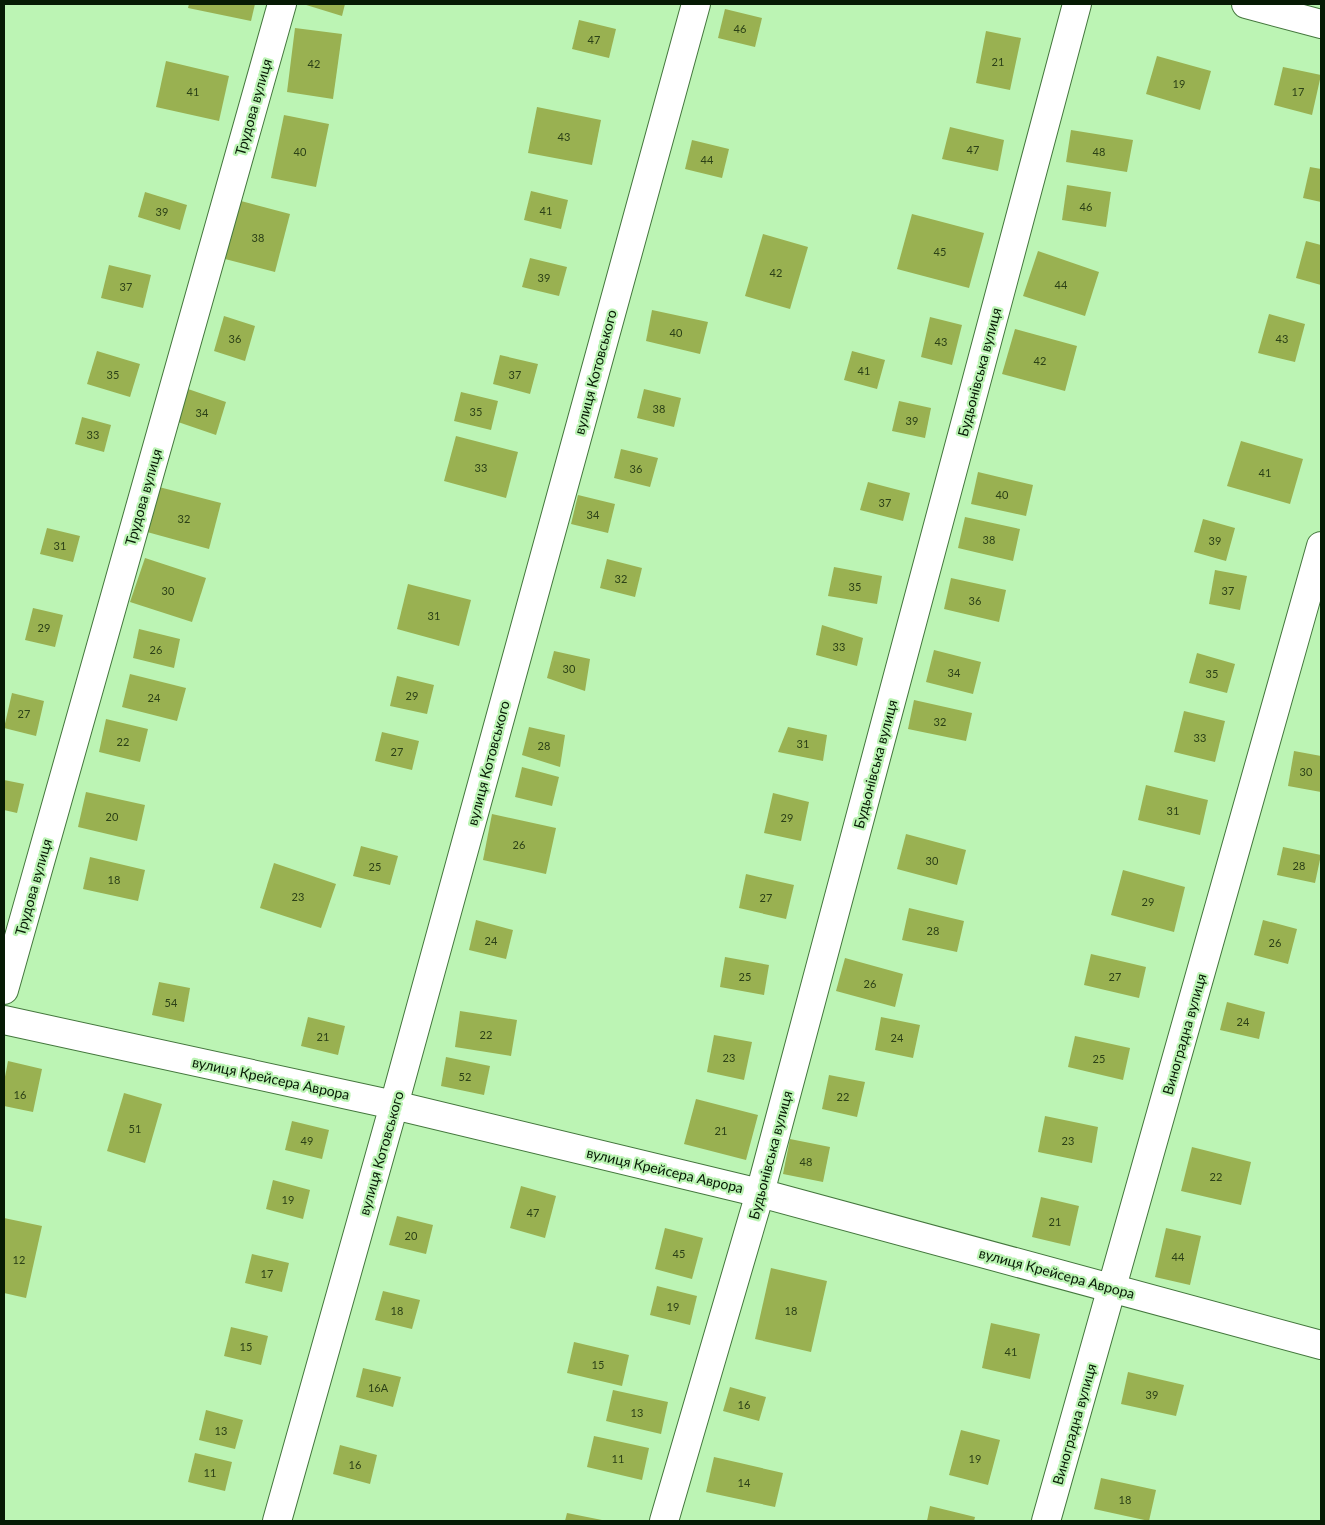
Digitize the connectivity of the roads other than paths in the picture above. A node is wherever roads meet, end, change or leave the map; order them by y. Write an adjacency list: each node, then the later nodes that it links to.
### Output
1 (282, 4): 7 (street, Трудова вулиця)
2 (696, 4): 9 (street, вулиця Котовського)
3 (1078, 4): 10 (street, Будьонівська вулиця)
4 (1246, 4): 5 (street)
5 (1321, 24)
6 (1321, 546): 11 (street, Виноградна вулиця)
7 (4, 990)
8 (4, 1020): 9 (street, вулиця Крейсера Аврора)
9 (394, 1105): 10 (street, вулиця Крейсера Аврора); 13 (street, вулиця Котовського)
10 (760, 1193): 11 (street, вулиця Крейсера Аврора); 14 (street, Будьонівська вулиця)
11 (1112, 1288): 12 (street, вулиця Крейсера Аврора); 15 (street, Виноградна вулиця)
12 (1321, 1345)
13 (277, 1521)
14 (664, 1521)
15 (1046, 1521)

